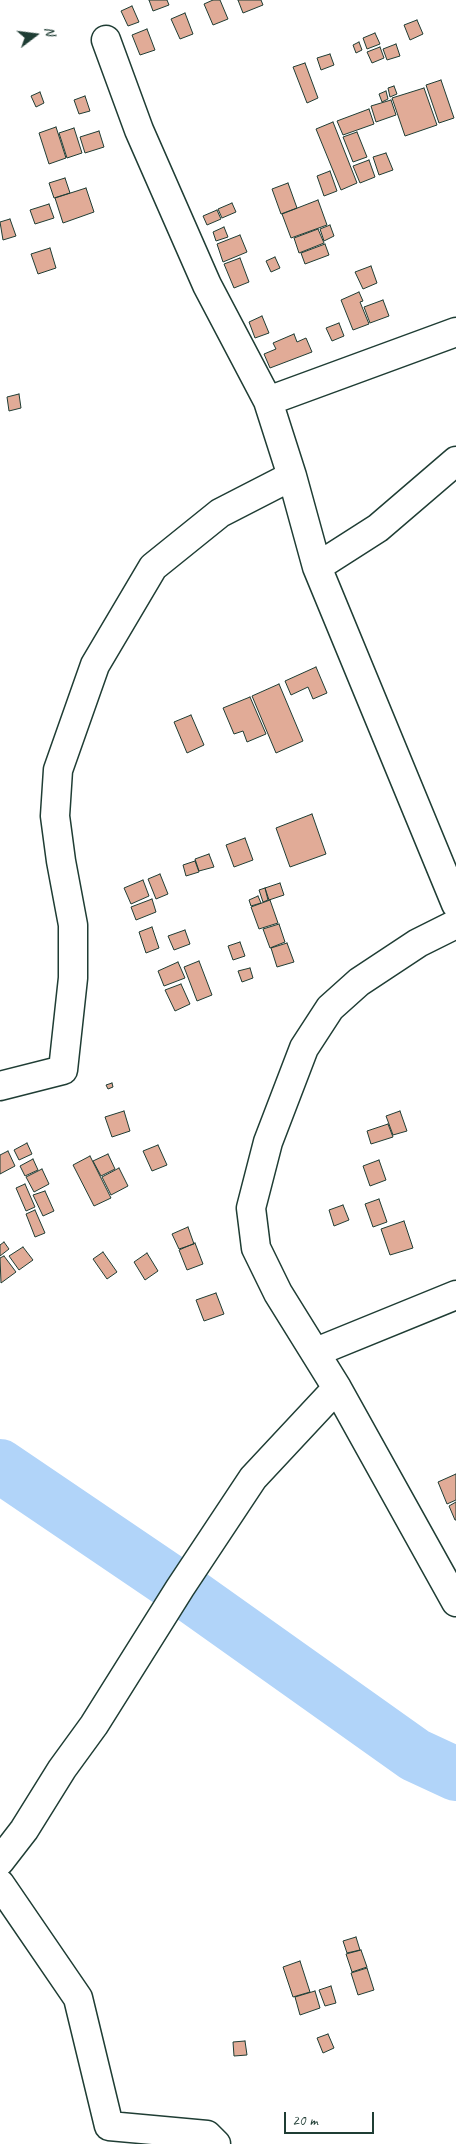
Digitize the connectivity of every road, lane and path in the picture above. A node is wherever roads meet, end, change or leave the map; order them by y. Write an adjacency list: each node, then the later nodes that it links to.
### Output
1 (106, 40): 3 (street)
2 (456, 332): 3 (street)
3 (268, 401): 5 (street)
4 (456, 461): 6 (street)
5 (292, 476): 6 (street); 9 (street)
6 (316, 567): 7 (street)
7 (456, 904)
8 (456, 924): 11 (street)
9 (0, 1086)
10 (456, 1295): 11 (street)
11 (316, 1352): 12 (street)
12 (337, 1388): 13 (street); 14 (street)
13 (456, 1602)
14 (0, 1861)
15 (0, 1884): 16 (street)
16 (108, 2135): 17 (street)
17 (216, 2144)

